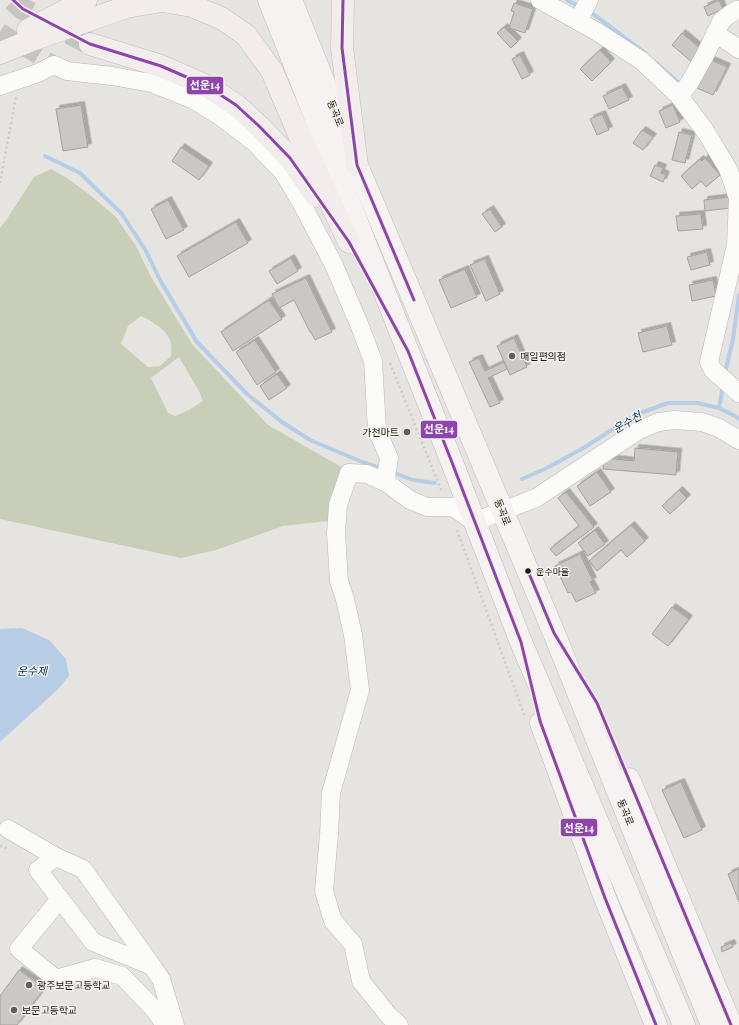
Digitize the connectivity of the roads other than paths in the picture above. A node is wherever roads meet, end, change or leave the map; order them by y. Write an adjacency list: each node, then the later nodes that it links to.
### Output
1 (86, 0): 9 (highway)
2 (269, 0): 18 (main road, 동곡로)
3 (290, 0): 15 (main road, 동곡로)
4 (343, 0): 15 (highway)
5 (540, 0): 7 (street)
6 (735, 7): 8 (street)
7 (584, 10): 14 (street)
8 (715, 33): 11 (street); 14 (street)
9 (0, 44)
10 (90, 44): 17 (highway)
11 (739, 49)
12 (0, 53): 17 (highway)
13 (0, 86): 21 (street)
14 (684, 91): 16 (street)
15 (357, 165): 22 (main road, 동곡로)
16 (739, 198): 19 (street)
17 (349, 242): 18 (main road)
18 (398, 356): 23 (main road, 동곡로)
19 (734, 388)
20 (739, 439): 22 (street)
21 (387, 480): 23 (street); 32 (street)
22 (502, 510): 23 (street); 24 (main road, 동곡로)
23 (474, 522): 25 (main road, 동곡로)
24 (554, 633): 35 (main road, 동곡로); 36 (main road)
25 (521, 642): 33 (main road); 34 (main road, 동곡로)
26 (8, 829): 27 (street)
27 (56, 857): 28 (street); 29 (street)
28 (60, 899): 29 (street); 30 (street)
29 (152, 966): 31 (street)
30 (165, 1025)
31 (175, 1025)
32 (399, 1025)
33 (656, 1025)
34 (684, 1025)
35 (712, 1025)
36 (731, 1025)

